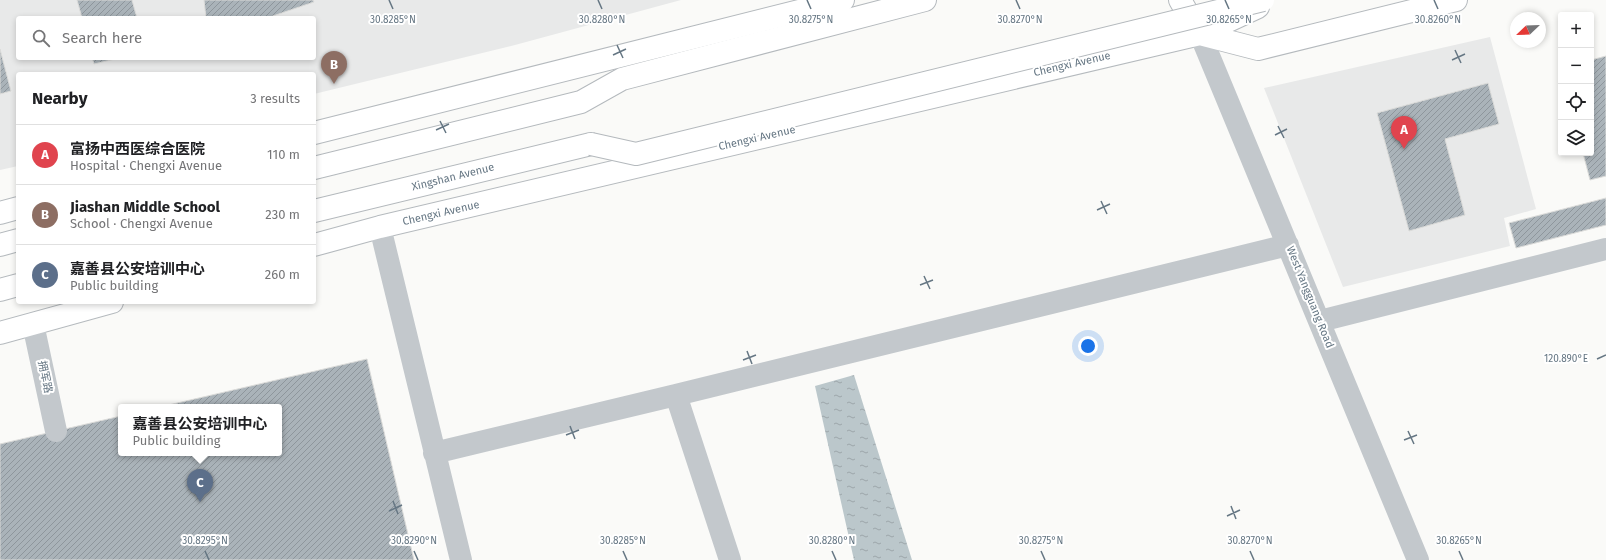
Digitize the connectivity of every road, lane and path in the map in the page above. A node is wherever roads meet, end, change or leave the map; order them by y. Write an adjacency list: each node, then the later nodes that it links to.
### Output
1 (843, 0): 9 (main road)
2 (925, 0): 10 (main road)
3 (1180, 0): 8 (main road, West Yangguang Road)
4 (1192, 0): 8 (main road, West Yangguang Road)
5 (1263, 0): 12 (main road, Xingshan Avenue, bridge)
6 (1272, 0): 8 (main road, Chengxi Avenue)
7 (1456, 0): 8 (main road, Chengxi Avenue)
8 (1200, 34): 14 (main road, Chengxi Avenue); 18 (street, West Yangguang Road)
9 (316, 133)
10 (316, 168)
11 (16, 209): 13 (main road)
12 (316, 211)
13 (0, 213)
14 (380, 227): 16 (main road, Chengxi Avenue); 28 (street)
15 (16, 241): 17 (main road)
16 (316, 244)
17 (0, 245)
18 (1288, 245): 23 (street, West Yangguang Road); 26 (street)
19 (1606, 249): 23 (street)
20 (16, 286): 21 (main road)
21 (0, 290)
22 (105, 304): 24 (main road)
23 (1320, 321): 31 (street, West Yangguang Road)
24 (34, 324): 25 (main road); 27 (street, 拥军路)
25 (0, 333)
26 (676, 395): 28 (street); 30 (street)
27 (56, 431)
28 (434, 453): 29 (street)
29 (461, 560)
30 (730, 560)
31 (1418, 560)

